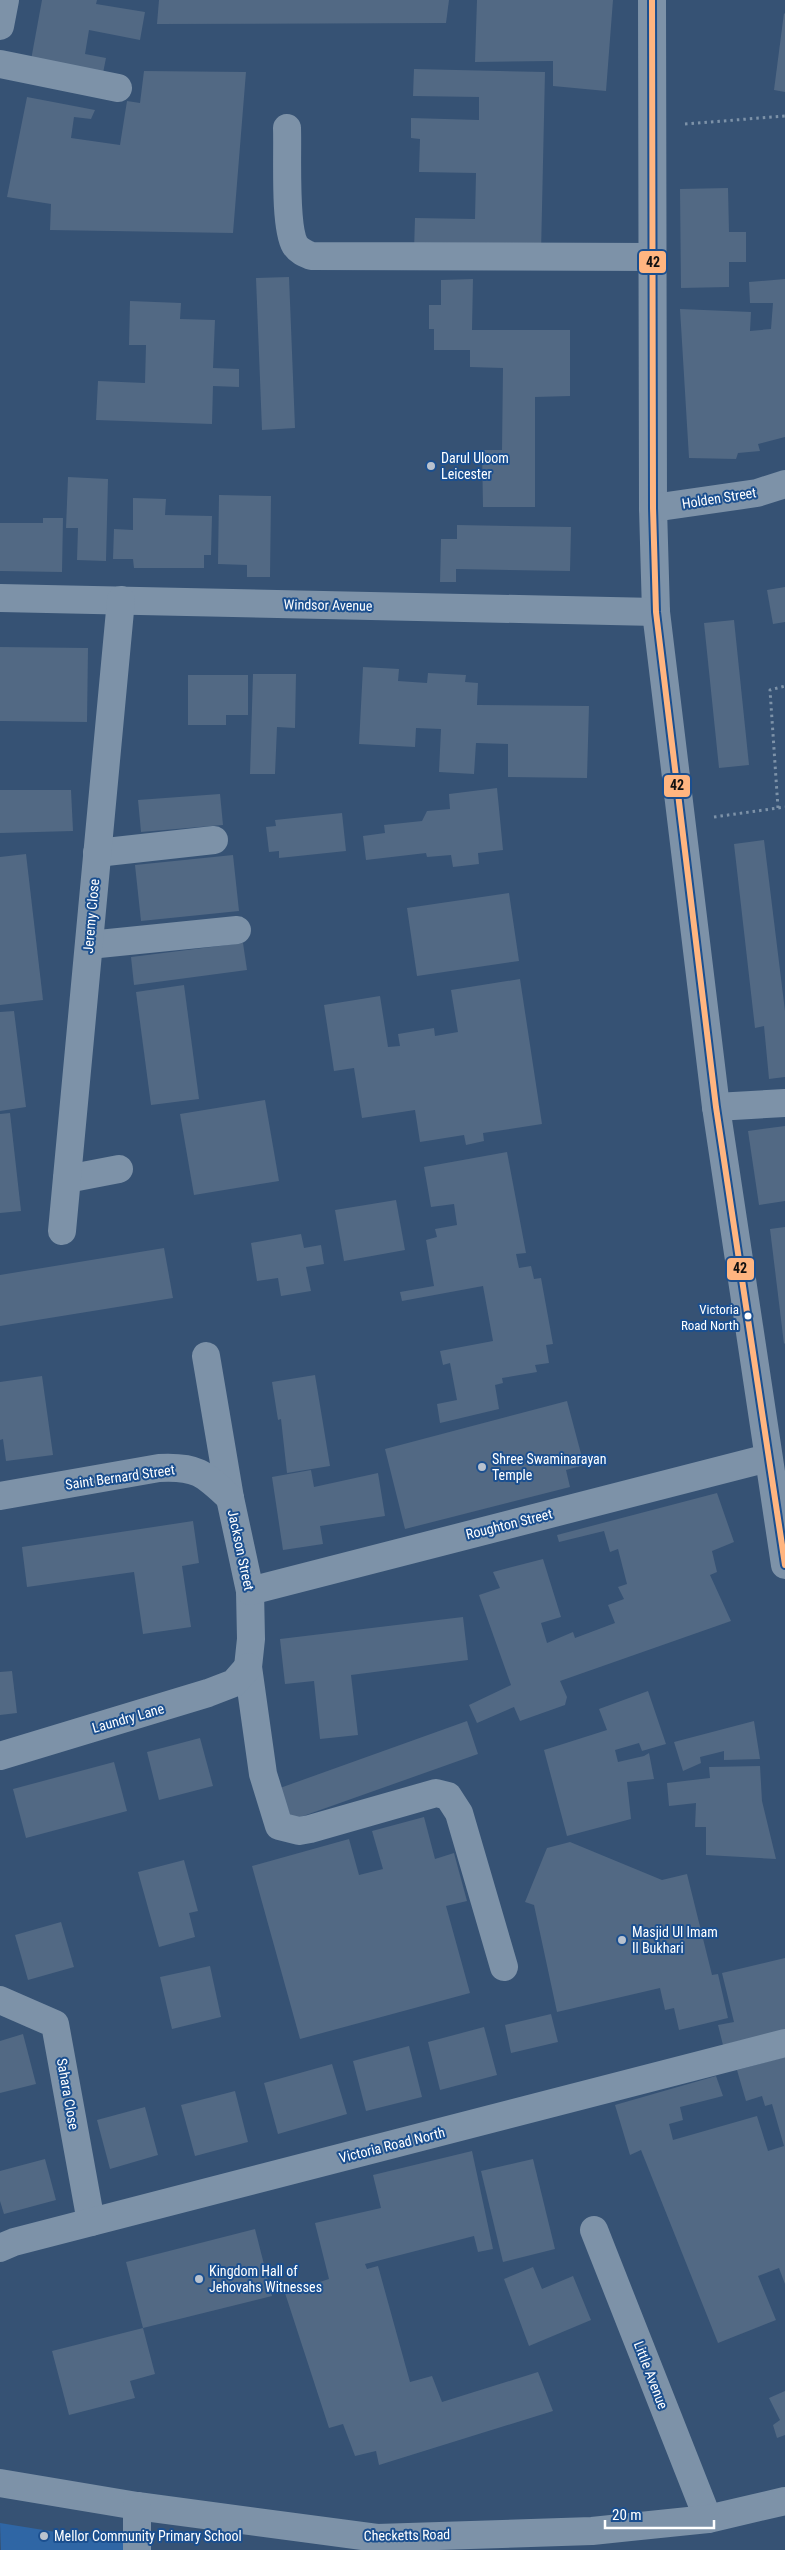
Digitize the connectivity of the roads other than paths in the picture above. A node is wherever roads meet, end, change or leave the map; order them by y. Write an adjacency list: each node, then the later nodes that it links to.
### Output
1 (5, 0): 3 (street)
2 (652, 0): 7 (street)
3 (0, 26)
4 (0, 64): 5 (street)
5 (118, 88)
6 (287, 128): 7 (street)
7 (653, 257): 9 (street)
8 (785, 484): 9 (street, Holden Street)
9 (653, 508): 12 (street)
10 (0, 598): 11 (street, Windsor Avenue)
11 (121, 600): 12 (street, Windsor Avenue); 14 (street, Jeremy Close)
12 (656, 612): 18 (street)
13 (214, 840): 14 (street)
14 (97, 852): 16 (street, Jeremy Close)
15 (237, 930): 16 (street)
16 (89, 945): 20 (street, Jeremy Close)
17 (785, 1103): 18 (street)
18 (716, 1107): 23 (street)
19 (119, 1170): 20 (street)
20 (67, 1179): 21 (street, Jeremy Close)
21 (62, 1231)
22 (206, 1356): 25 (street, Jackson Street)
23 (768, 1458): 26 (street); 27 (street, Roughton Street)
24 (0, 1496): 25 (street, Saint Bernard Street)
25 (230, 1498): 27 (street, Jackson Street)
26 (785, 1565)
27 (250, 1591): 28 (street, Jackson Street)
28 (248, 1667): 29 (street, Laundry Lane); 30 (street, Jackson Street)
29 (0, 1756)
30 (504, 1967)
31 (0, 2000): 33 (street, Sahara Close)
32 (785, 2043): 33 (street, Victoria Road North)
33 (91, 2222): 35 (street, Victoria Road North)
34 (594, 2230): 39 (street, Little Avenue)
35 (0, 2248)
36 (0, 2484): 38 (street, Checketts Road)
37 (785, 2501): 39 (street, Checketts Road)
38 (137, 2506): 40 (street, Checketts Road); 41 (street)
39 (708, 2519): 40 (street, Checketts Road)
40 (377, 2544)
41 (137, 2550)

